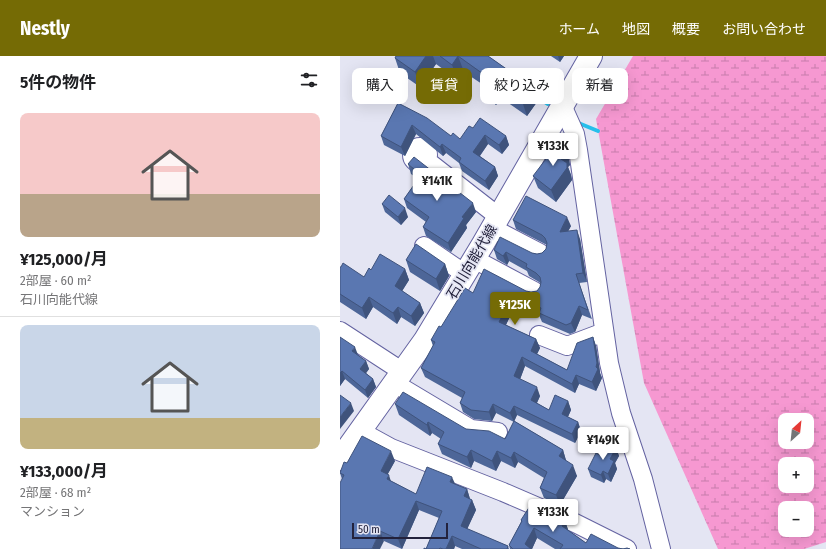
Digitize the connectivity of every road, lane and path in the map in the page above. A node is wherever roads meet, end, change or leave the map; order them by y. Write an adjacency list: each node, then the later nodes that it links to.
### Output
1 (591, 56): 2 (main road, 石川向能代線)
2 (562, 105): 4 (main road, 石川向能代線); 10 (street)
3 (426, 160): 4 (street)
4 (496, 222): 6 (street); 7 (main road, 石川向能代線)
5 (424, 246): 7 (street)
6 (540, 253)
7 (470, 267): 8 (street); 12 (main road, 石川向能代線)
8 (534, 290)
9 (340, 331): 12 (street)
10 (604, 332): 11 (street); 17 (street)
11 (539, 335)
12 (399, 378): 13 (main road, 石川向能代線); 14 (street)
13 (360, 431): 15 (main road, 石川向能代線); 16 (street)
14 (498, 432)
15 (340, 459)
16 (626, 549)
17 (661, 549)

